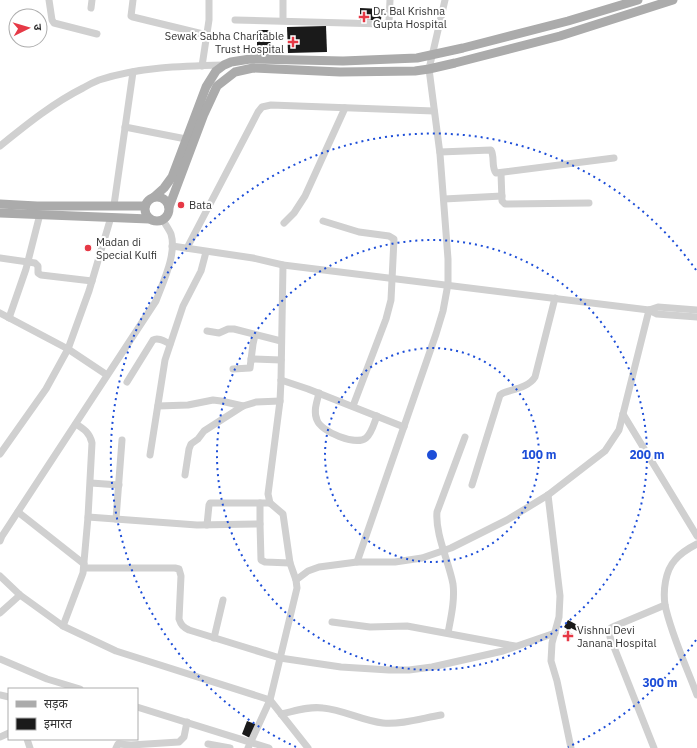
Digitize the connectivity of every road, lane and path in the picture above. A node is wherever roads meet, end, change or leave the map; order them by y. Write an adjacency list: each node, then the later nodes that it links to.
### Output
1 (49, 0): 16 (street)
2 (92, 0): 11 (street)
3 (133, 0): 17 (street)
4 (209, 0): 17 (street)
5 (283, 0): 15 (street)
6 (390, 0): 15 (street)
7 (445, 0): 18 (street)
8 (638, 0): 10 (main road); 12 (street)
9 (673, 0): 12 (main road)
10 (626, 2): 13 (street); 18 (main road)
11 (91, 8)
12 (640, 10): 13 (main road)
13 (629, 14): 21 (main road)
14 (235, 20): 15 (street)
15 (283, 20)
16 (97, 34)
17 (207, 35): 19 (street)
18 (432, 54): 20 (main road); 21 (street)
19 (202, 66): 20 (street); 22 (street)
20 (224, 66): 26 (main road)
21 (429, 69): 24 (street); 38 (main road)
22 (133, 72): 25 (street); 27 (street)
23 (345, 108): 24 (street); 45 (street); 47 (street)
24 (434, 111): 28 (street)
25 (125, 128): 26 (street); 36 (street)
26 (186, 139): 32 (main road)
27 (0, 146)
28 (440, 152): 30 (street); 33 (street)
29 (614, 158): 30 (street)
30 (501, 173): 31 (street)
31 (502, 196): 33 (street); 34 (street)
32 (154, 197): 37 (main road); 38 (main road)
33 (444, 200): 54 (street)
34 (589, 203)
35 (0, 204): 36 (main road)
36 (114, 205): 37 (main road)
37 (145, 206): 42 (main road)
38 (169, 208): 43 (main road)
39 (0, 213): 40 (main road)
40 (40, 214): 41 (main road); 50 (street)
41 (112, 217): 42 (main road); 53 (street)
42 (149, 219): 43 (main road)
43 (162, 220): 46 (street)
44 (323, 220): 52 (street)
45 (284, 223)
46 (172, 246): 47 (street); 69 (street)
47 (187, 248): 48 (street)
48 (206, 252): 51 (street); 64 (street)
49 (0, 258): 50 (street)
50 (28, 261): 53 (street); 60 (street)
51 (283, 265): 52 (street); 63 (street)
52 (393, 279): 54 (street); 76 (street)
53 (92, 281): 65 (street)
54 (448, 284): 55 (street); 80 (street)
55 (555, 298): 56 (street); 89 (street)
56 (649, 310): 57 (street); 59 (street); 77 (street)
57 (697, 310)
58 (0, 313): 60 (street)
59 (697, 317)
60 (9, 318): 65 (street)
61 (207, 331): 62 (street)
62 (255, 335): 63 (street); 66 (street)
63 (281, 341): 67 (street)
64 (170, 344): 71 (street); 74 (street)
65 (68, 349): 69 (street); 83 (street)
66 (251, 359): 67 (street); 68 (street)
67 (281, 360): 70 (street)
68 (233, 369)
69 (107, 375): 79 (street)
70 (282, 380): 72 (street); 73 (street)
71 (128, 382)
72 (319, 393): 76 (street); 78 (street)
73 (280, 401): 75 (street); 92 (street)
74 (158, 406): 75 (street); 85 (street)
75 (243, 406): 86 (street)
76 (353, 406): 78 (street)
77 (623, 414): 90 (street); 98 (street)
78 (377, 416): 80 (street)
79 (76, 424): 87 (street); 93 (street)
80 (404, 427): 102 (street)
81 (465, 437): 101 (street)
82 (122, 440): 88 (street)
83 (2, 444): 84 (street)
84 (0, 454)
85 (150, 455)
86 (185, 475)
87 (90, 483): 88 (street); 94 (street)
88 (119, 485): 95 (street)
89 (472, 485)
90 (548, 495): 101 (street); 114 (street)
91 (260, 503): 92 (street); 96 (street); 97 (street)
92 (270, 503): 103 (street)
93 (18, 512): 99 (street); 104 (street)
94 (88, 517): 95 (street); 104 (street)
95 (116, 519): 97 (street)
96 (260, 524): 97 (street); 103 (street)
97 (207, 525)
98 (697, 536)
99 (0, 541)
100 (697, 544): 109 (street)
101 (443, 551): 102 (street); 113 (street)
102 (357, 562): 106 (street)
103 (290, 563): 106 (street)
104 (84, 566): 112 (street); 115 (street)
105 (0, 576): 107 (street)
106 (296, 580): 117 (street)
107 (20, 595): 110 (street); 112 (street)
108 (223, 600): 115 (street)
109 (665, 605): 120 (street); 134 (street)
110 (0, 613)
111 (332, 622): 113 (street)
112 (63, 626): 121 (street)
113 (448, 633): 116 (street)
114 (555, 633): 116 (street); 133 (street)
115 (214, 638): 117 (street)
116 (517, 647): 117 (street)
117 (280, 658): 121 (street)
118 (0, 659): 119 (street)
119 (77, 688)
120 (697, 695)
121 (270, 700): 123 (street); 128 (street)
122 (138, 707): 125 (street)
123 (281, 714): 124 (street); 132 (street)
124 (441, 715)
125 (187, 722): 126 (street); 128 (street)
126 (117, 744)
127 (208, 744): 130 (street)
128 (250, 745): 129 (street)
129 (259, 746): 131 (street)
130 (230, 748)
131 (269, 748)
132 (308, 748)
133 (571, 748)
134 (654, 748)

